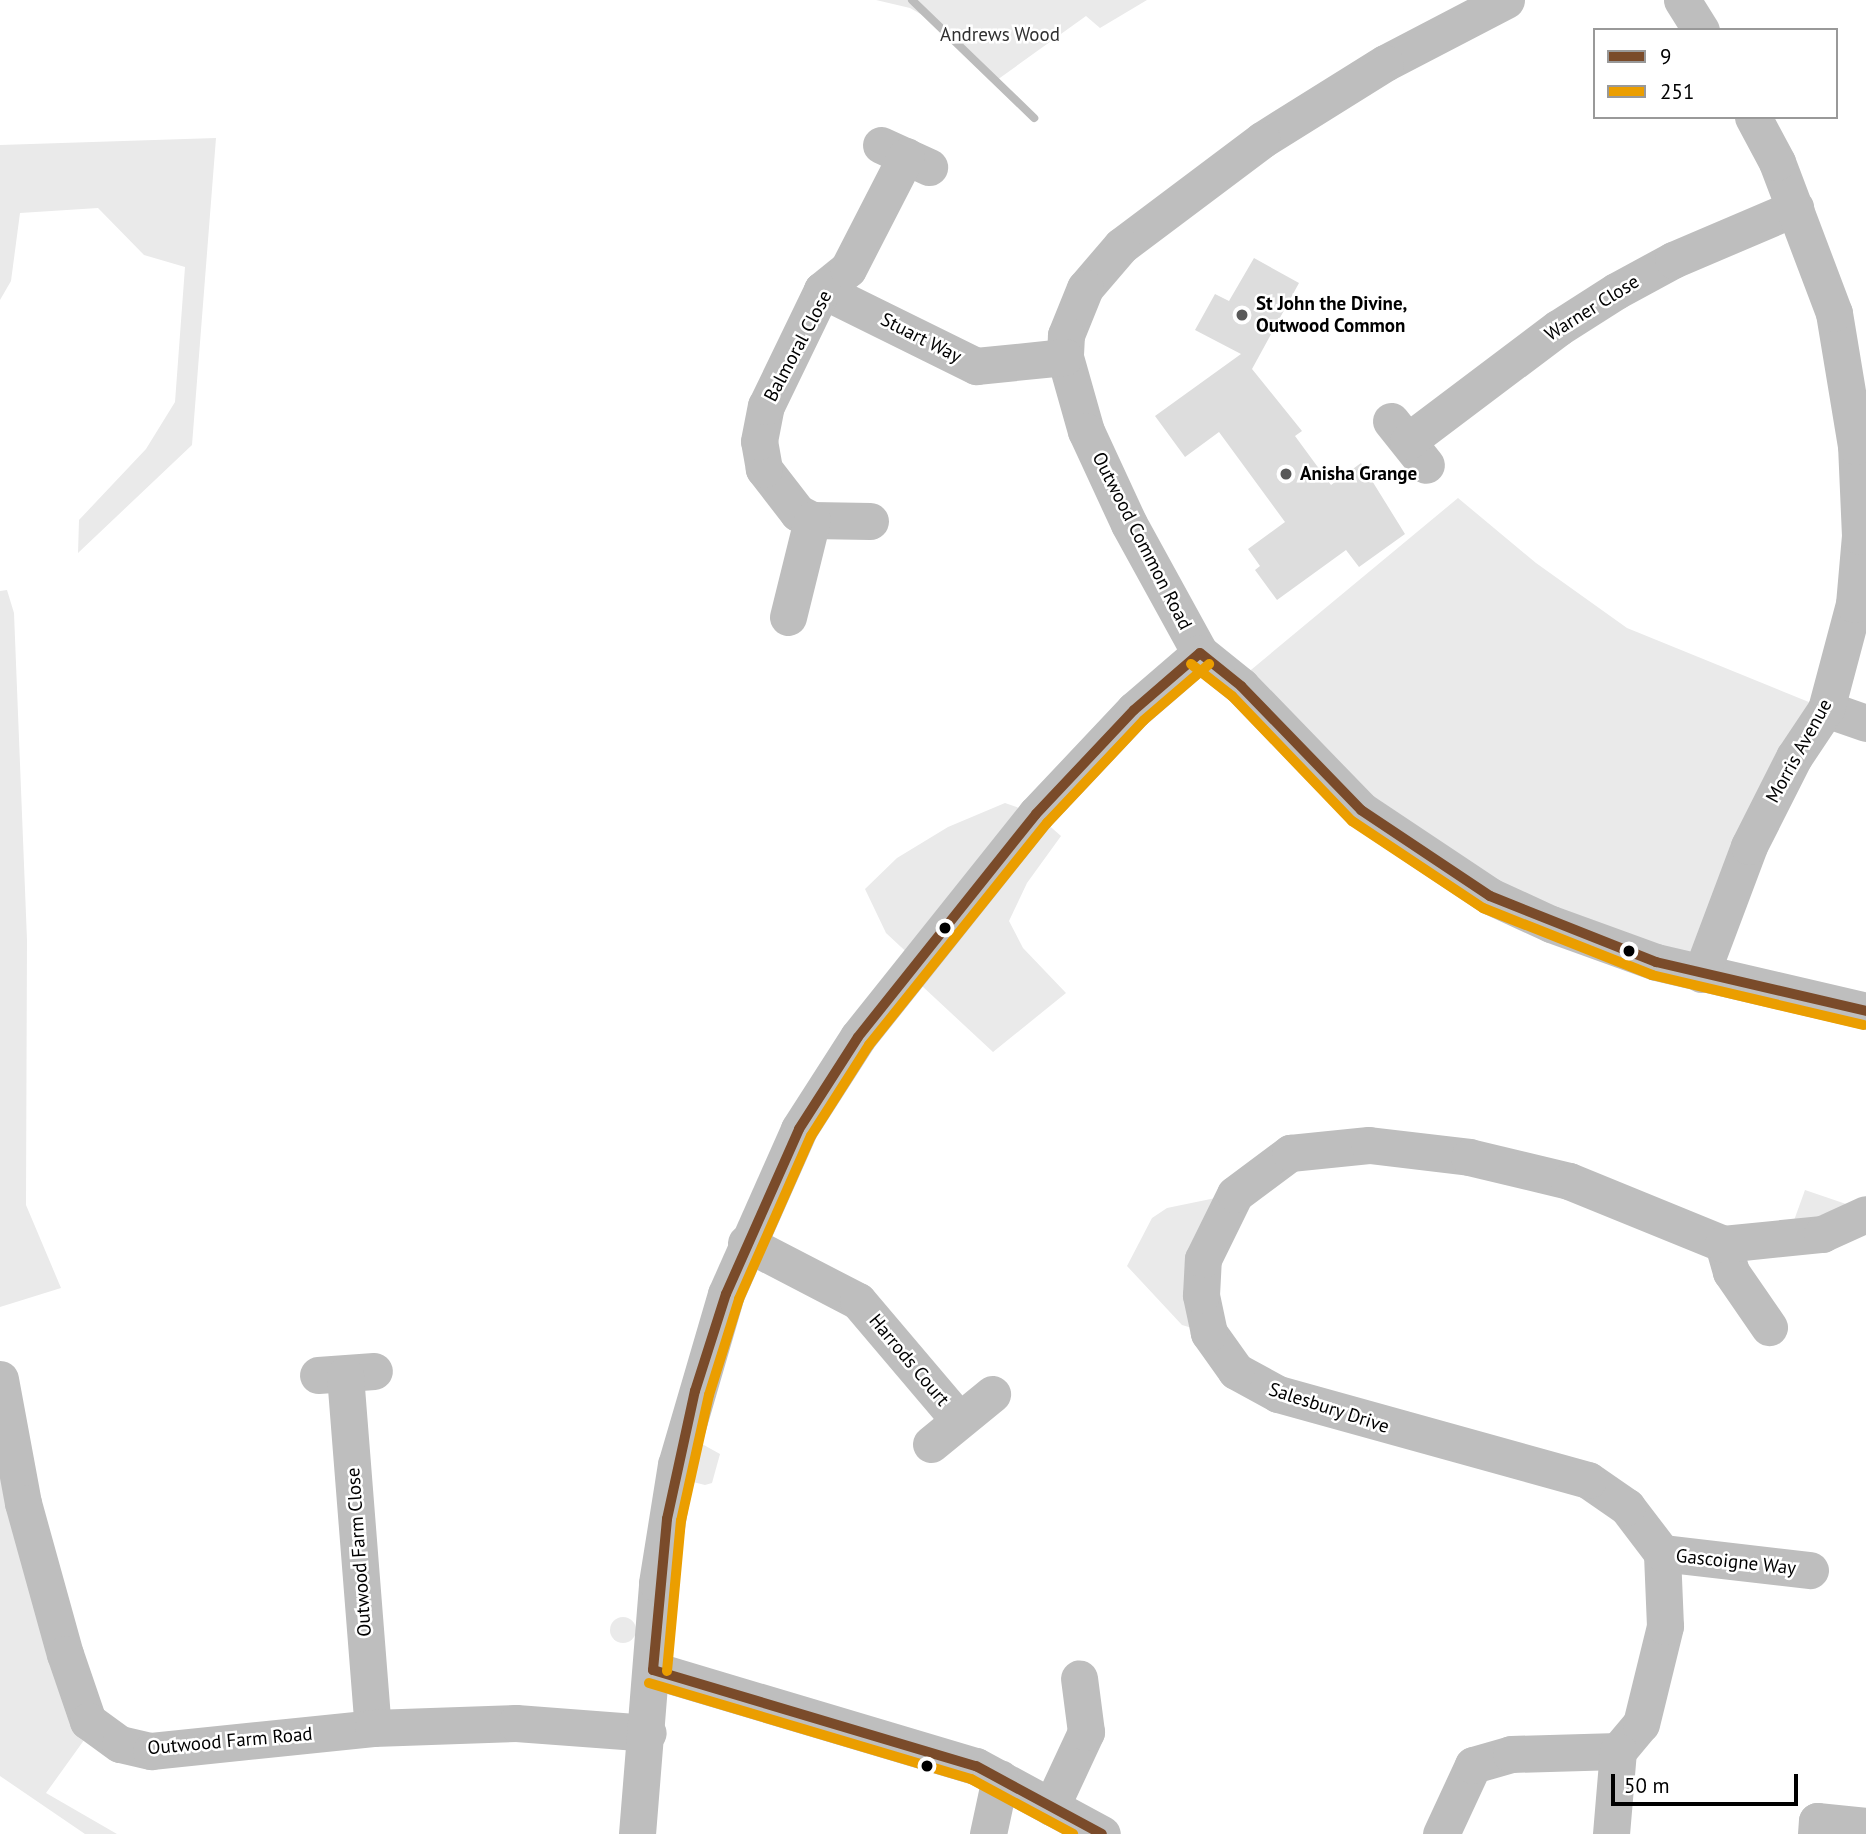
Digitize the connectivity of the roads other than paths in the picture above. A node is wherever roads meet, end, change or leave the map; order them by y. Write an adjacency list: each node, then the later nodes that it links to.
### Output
1 (1506, 0): 8 (street, Outwood Common Road)
2 (1682, 0): 3 (street)
3 (1700, 28)
4 (1754, 119): 6 (street, Morris Avenue)
5 (905, 156): 7 (street, Balmoral Close)
6 (1795, 208): 9 (street, Warner Close); 14 (street, Morris Avenue)
7 (822, 290): 8 (street, Stuart Way); 10 (street, Balmoral Close)
8 (1065, 357): 13 (street, Outwood Common Road)
9 (1408, 442)
10 (813, 520): 11 (street); 12 (street)
11 (870, 521)
12 (788, 617)
13 (1200, 653): 16 (street); 19 (street, Outwood Common Road)
14 (1826, 709): 15 (street); 16 (street, Morris Avenue)
15 (1866, 723)
16 (1702, 974): 17 (street)
17 (1866, 1011)
18 (1866, 1214): 20 (street, Salesbury Drive)
19 (746, 1243): 25 (street, Harrods Court); 29 (street, Outwood Common Road)
20 (1723, 1244): 21 (street); 27 (street, Salesbury Drive)
21 (1769, 1327)
22 (346, 1374): 31 (street, Outwood Farm Close)
23 (0, 1379): 31 (street, Outwood Farm Road)
24 (992, 1394): 25 (street, Harrods Court)
25 (959, 1420): 26 (street, Harrods Court)
26 (931, 1444)
27 (1662, 1553): 28 (street, Gascoigne Way); 33 (street)
28 (1810, 1570)
29 (654, 1657): 32 (street, Outwood Common Road); 34 (street)
30 (1079, 1678): 35 (street)
31 (373, 1728): 32 (street, Outwood Farm Road)
32 (648, 1733): 37 (street, Outwood Common Road)
33 (1619, 1751): 40 (street); 41 (street)
34 (1000, 1778): 35 (street); 38 (street)
35 (1051, 1807): 39 (street)
36 (1866, 1826): 42 (street)
37 (638, 1834)
38 (988, 1834)
39 (1102, 1834)
40 (1441, 1834)
41 (1611, 1834)
42 (1816, 1834)

